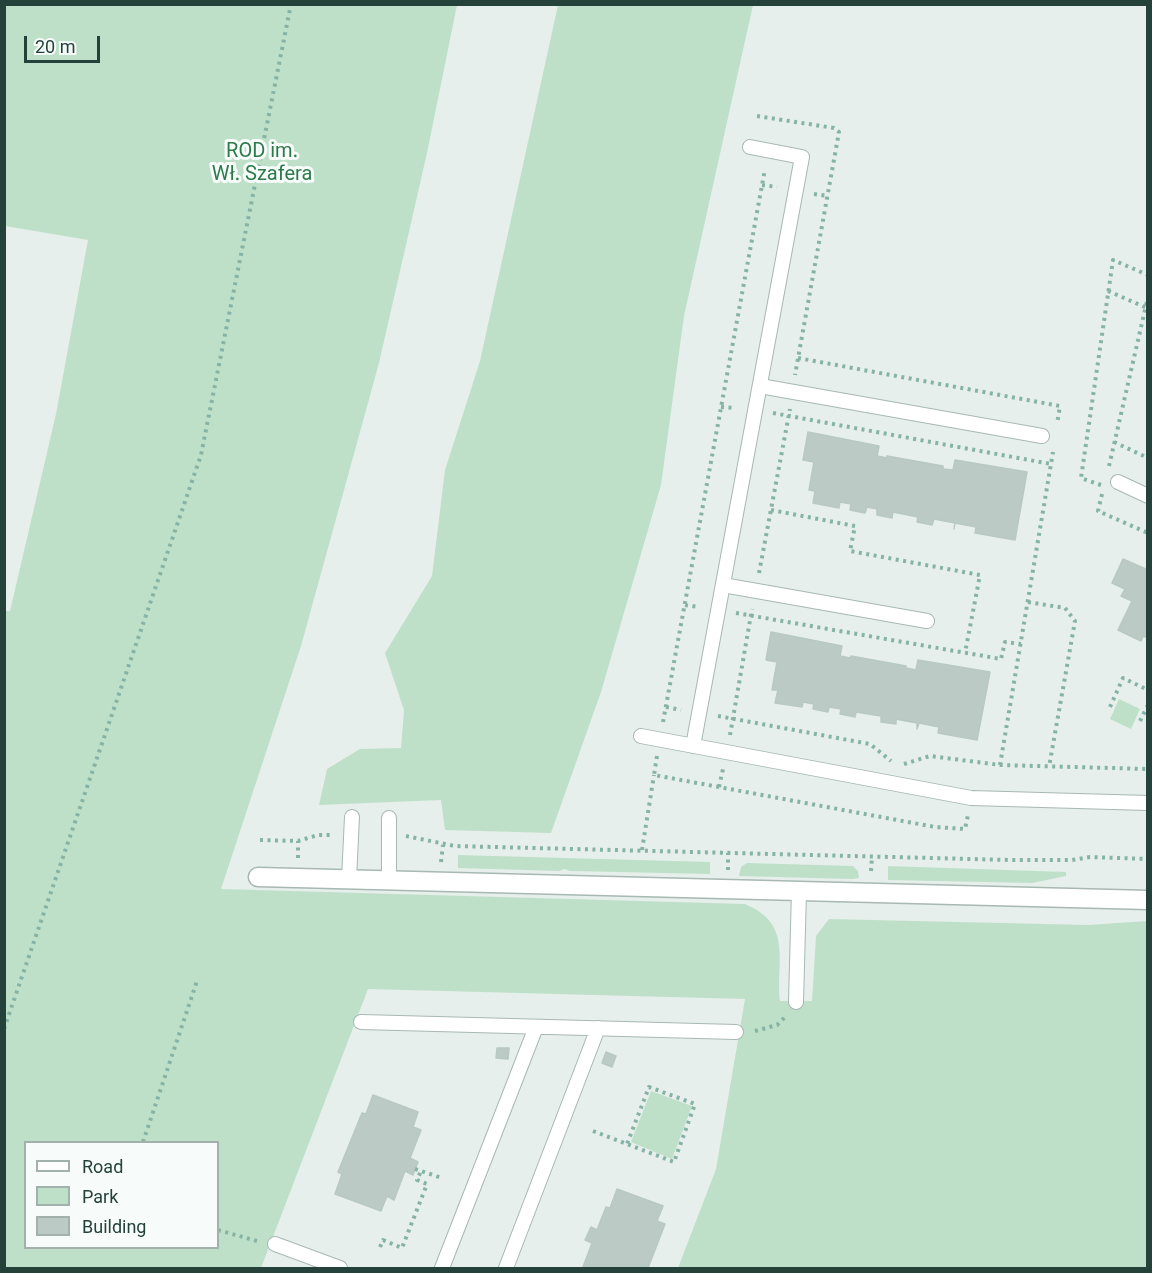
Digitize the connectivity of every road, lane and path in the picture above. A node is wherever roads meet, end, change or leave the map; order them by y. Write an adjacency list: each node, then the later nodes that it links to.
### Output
1 (291, 4): 65 (path)
2 (750, 147): 8 (lane)
3 (1148, 275): 4 (path)
4 (1108, 291): 6 (path); 17 (path)
5 (1148, 297): 6 (path)
6 (1146, 308): 13 (path)
7 (798, 358): 11 (path)
8 (759, 386): 10 (lane); 12 (lane)
9 (722, 407): 10 (path)
10 (755, 411): 16 (path); 21 (lane)
11 (1057, 428)
12 (1042, 436)
13 (1114, 442): 15 (path); 17 (path)
14 (1054, 447): 16 (path)
15 (1148, 458)
16 (1051, 464): 22 (path)
17 (1111, 484): 18 (lane); 20 (path)
18 (1148, 496)
19 (771, 510): 27 (path)
20 (1148, 533)
21 (723, 585): 24 (lane); 25 (lane)
22 (1028, 602): 26 (path); 36 (path)
23 (685, 605): 24 (path)
24 (718, 610): 27 (path); 34 (lane)
25 (927, 621)
26 (1021, 644): 27 (path); 35 (path)
27 (965, 653)
28 (1148, 690): 30 (path)
29 (1148, 705): 32 (path)
30 (1110, 707)
31 (733, 719): 35 (path)
32 (1140, 721)
33 (641, 736): 34 (lane)
34 (693, 746): 39 (lane)
35 (1000, 765): 36 (path)
36 (1049, 767): 37 (path)
37 (1148, 769)
38 (654, 775): 47 (path)
39 (1148, 803)
40 (352, 817): 55 (lane)
41 (389, 818): 57 (lane)
42 (335, 835): 45 (path)
43 (405, 836): 46 (path)
44 (260, 840): 45 (path)
45 (298, 841): 51 (path)
46 (443, 845): 47 (path); 52 (path)
47 (642, 850): 48 (path)
48 (728, 853): 49 (path); 53 (path)
49 (872, 857): 50 (path); 56 (path)
50 (1148, 859)
51 (298, 865)
52 (440, 867)
53 (728, 876)
54 (258, 877): 55 (street)
55 (349, 879): 57 (street)
56 (871, 879)
57 (389, 880): 58 (street)
58 (799, 891): 59 (street); 61 (lane)
59 (1148, 900)
60 (197, 981): 68 (path)
61 (796, 1002): 66 (path)
62 (361, 1022): 63 (lane)
63 (536, 1027): 64 (lane); 77 (lane)
64 (598, 1028): 66 (lane); 78 (lane)
65 (4, 1029)
66 (736, 1032)
67 (593, 1131): 69 (path)
68 (144, 1141)
69 (627, 1144): 69 (path)
70 (415, 1168): 71 (path)
71 (421, 1171): 72 (path); 75 (path)
72 (442, 1178)
73 (219, 1230): 74 (path)
74 (275, 1244): 76 (lane)
75 (380, 1247)
76 (340, 1269)
77 (442, 1269)
78 (506, 1269)

